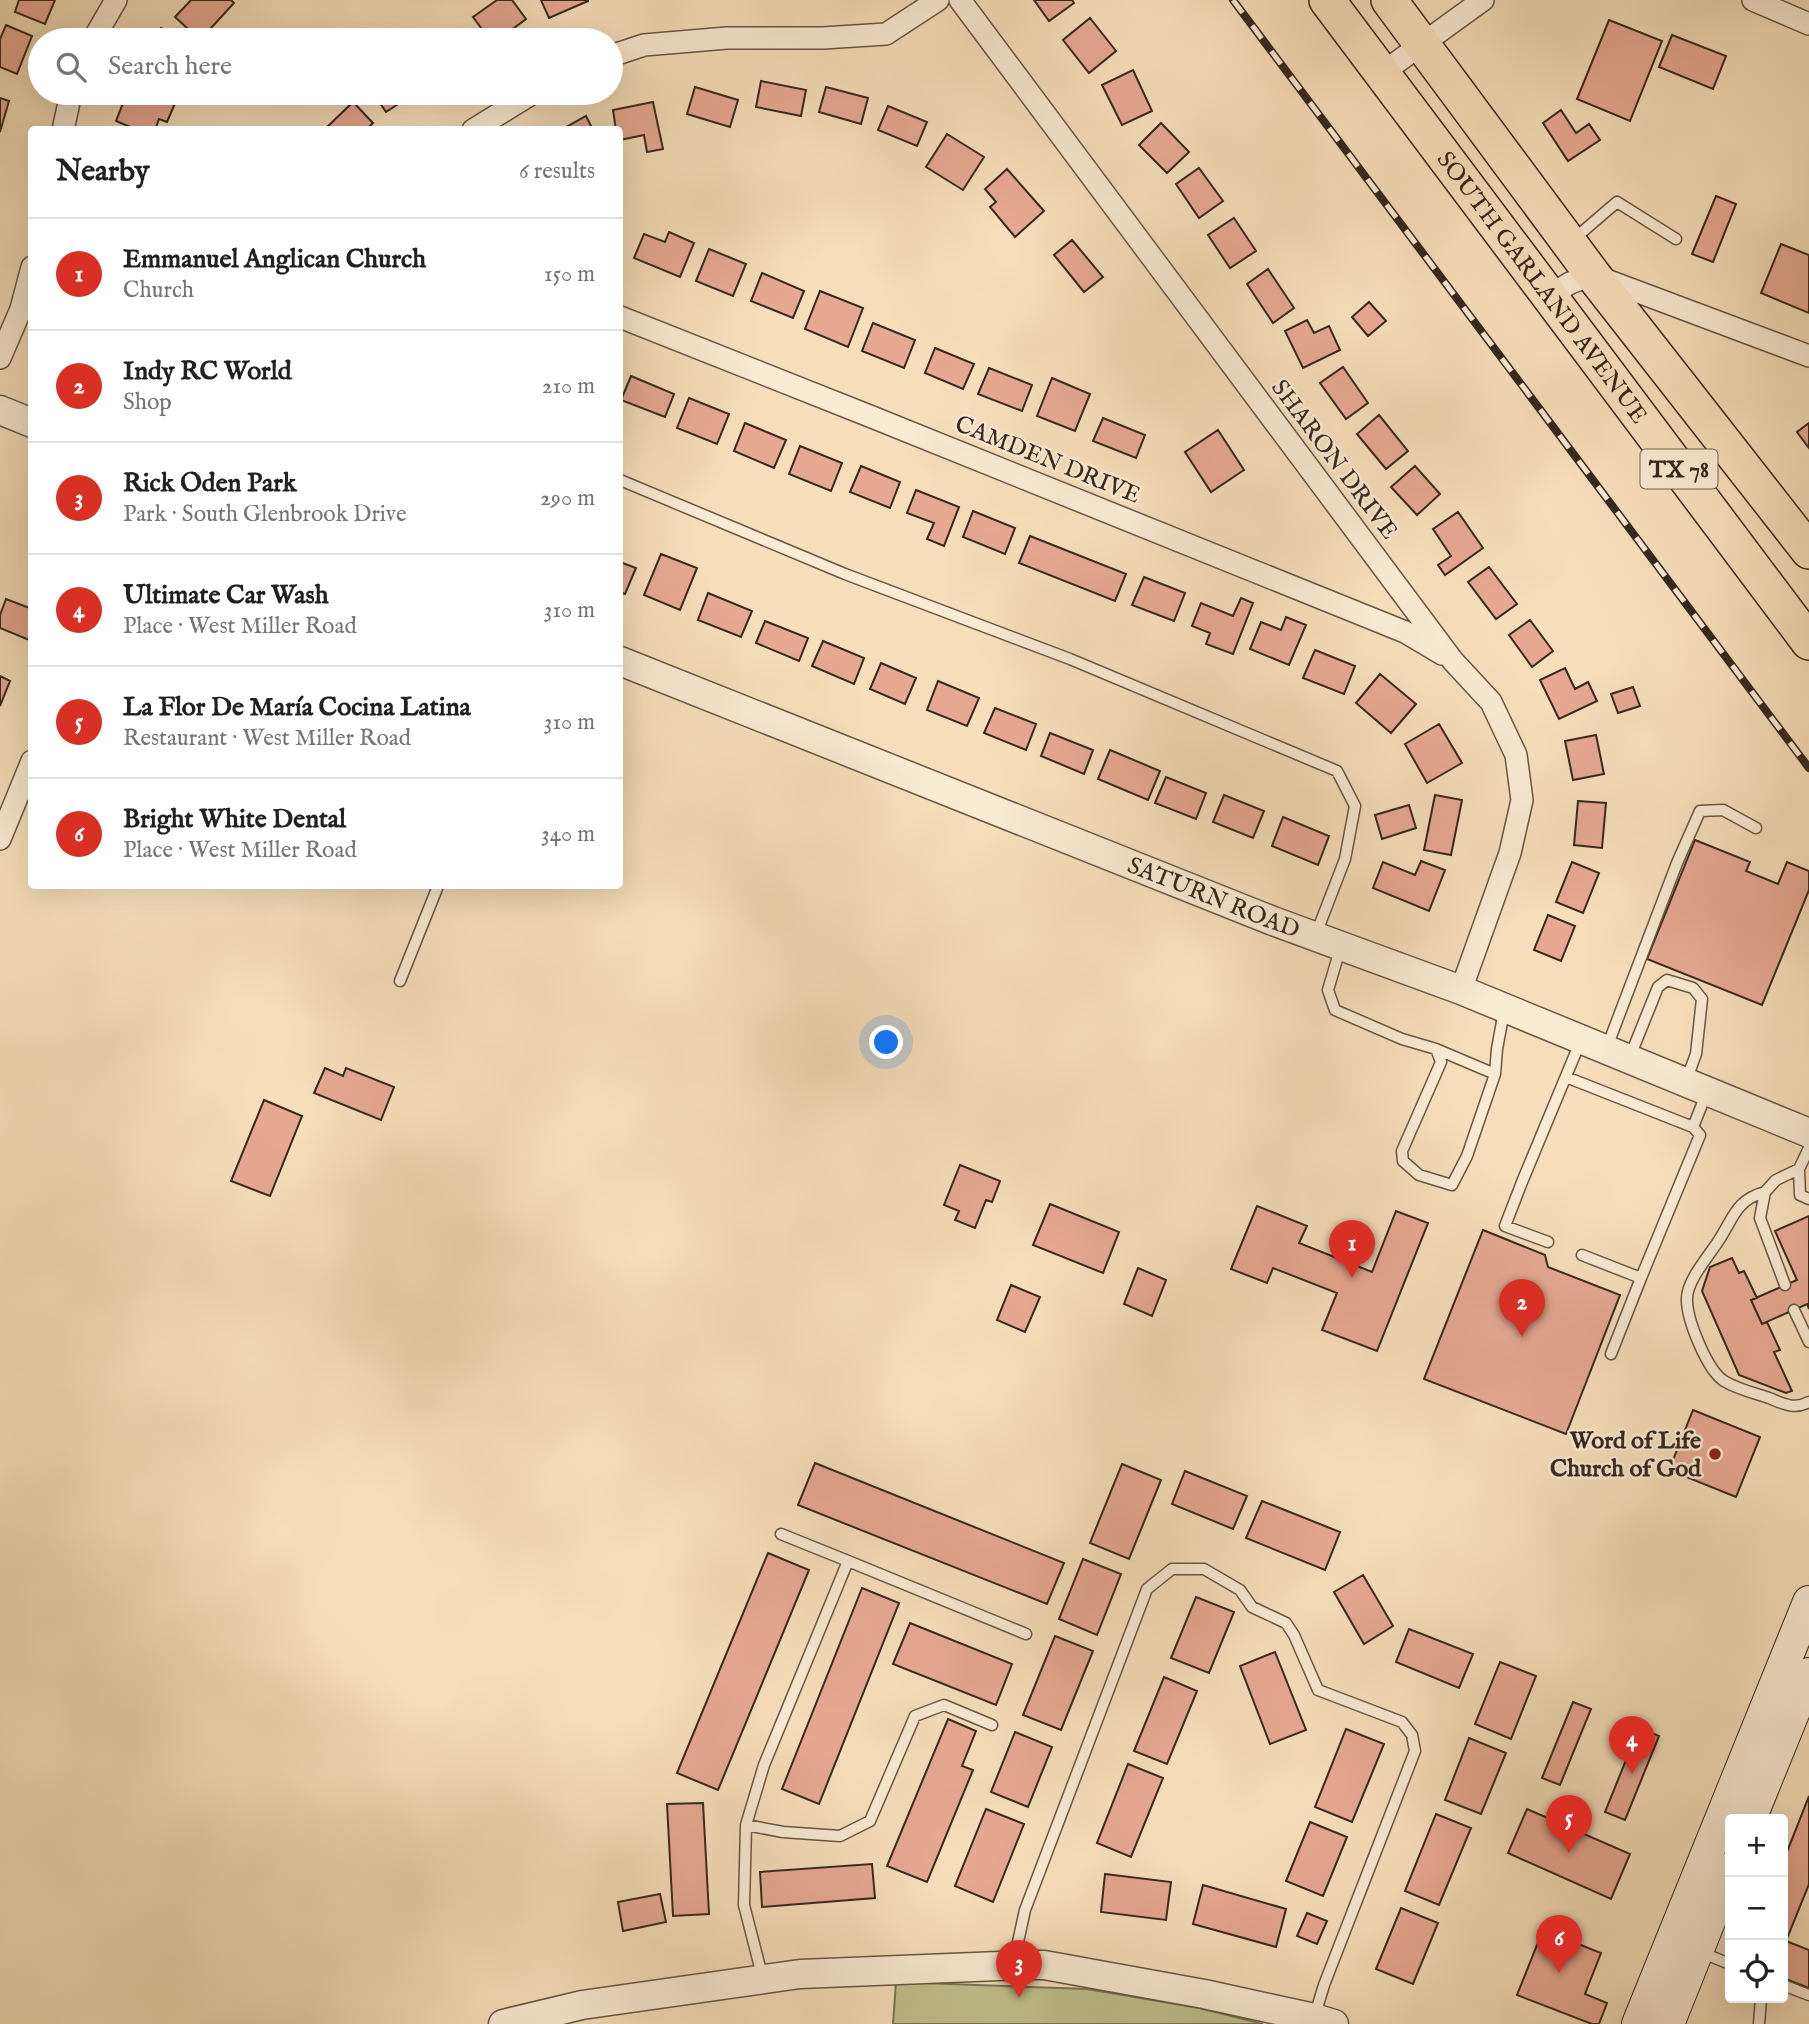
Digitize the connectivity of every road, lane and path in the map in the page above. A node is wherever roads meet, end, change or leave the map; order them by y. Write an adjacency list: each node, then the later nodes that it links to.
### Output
1 (116, 0): 9 (street)
2 (938, 0): 11 (street)
3 (960, 0): 30 (street, SHARON DRIVE)
4 (1327, 0): 12 (main road, SOUTH GARLAND AVENUE / TX 78)
5 (1389, 0): 10 (main road, SOUTH GARLAND AVENUE / TX 78)
6 (1483, 0): 10 (street)
7 (1753, 0): 8 (street)
8 (1809, 24)
9 (100, 28)
10 (1423, 44): 12 (street); 18 (main road, SOUTH GARLAND AVENUE / TX 78)
11 (623, 52)
12 (1382, 73): 21 (main road, SOUTH GARLAND AVENUE / TX 78)
13 (68, 105): 15 (street)
14 (514, 105): 16 (street)
15 (64, 126)
16 (479, 126)
17 (1676, 239): 18 (lane)
18 (1569, 243): 19 (main road, SOUTH GARLAND AVENUE / TX 78)
19 (1593, 275): 21 (street); 23 (street); 28 (main road, SOUTH GARLAND AVENUE / TX 78)
20 (28, 282): 24 (street)
21 (1549, 296): 29 (main road, SOUTH GARLAND AVENUE / TX 78)
22 (623, 318): 30 (street, CAMDEN DRIVE)
23 (1809, 356)
24 (0, 358)
25 (0, 410): 26 (street)
26 (28, 422)
27 (623, 481): 36 (lane)
28 (1809, 551)
29 (1809, 642)
30 (1452, 661): 38 (street, SHARON DRIVE)
31 (623, 662): 36 (street, SATURN ROAD)
32 (28, 771): 34 (street)
33 (1756, 828): 41 (lane)
34 (0, 839)
35 (437, 889): 37 (lane)
36 (1328, 941): 38 (street, SATURN ROAD); 40 (lane)
37 (400, 981)
38 (1461, 990): 39 (street, SATURN ROAD)
39 (1505, 1008): 41 (street, SATURN ROAD); 42 (lane)
40 (1436, 1049): 42 (lane); 42 (lane)
41 (1605, 1049): 43 (lane); 44 (street, SATURN ROAD); 44 (lane)
42 (1495, 1073)
43 (1566, 1077): 45 (lane); 51 (lane)
44 (1696, 1087): 45 (lane); 46 (street, SATURN ROAD)
45 (1693, 1127): 53 (lane)
46 (1809, 1133)
47 (1809, 1148): 48 (lane)
48 (1800, 1169): 49 (lane); 50 (lane)
49 (1765, 1192): 54 (lane); 58 (lane)
50 (1809, 1199)
51 (1548, 1242)
52 (1582, 1255): 53 (lane)
53 (1641, 1278): 57 (lane)
54 (1785, 1285)
55 (1794, 1310): 56 (lane)
56 (1809, 1342)
57 (1611, 1354)
58 (1809, 1402)
59 (781, 1534): 60 (lane)
60 (848, 1562): 62 (lane); 66 (lane)
61 (1809, 1602): 77 (main road)
62 (1026, 1634)
63 (1809, 1674): 65 (main road)
64 (992, 1725): 66 (lane)
65 (1752, 1814)
66 (746, 1825): 71 (lane)
67 (1727, 1877): 68 (main road)
68 (1697, 1951): 69 (lane); 78 (main road)
69 (1725, 1962)
70 (1026, 1965): 71 (street); 75 (street); 75 (lane)
71 (763, 1979): 76 (street)
72 (1788, 1987): 73 (lane)
73 (1809, 1995)
74 (1761, 2003): 79 (lane)
75 (1324, 2021)
76 (503, 2024)
77 (1638, 2024)
78 (1668, 2024)
79 (1759, 2024)

